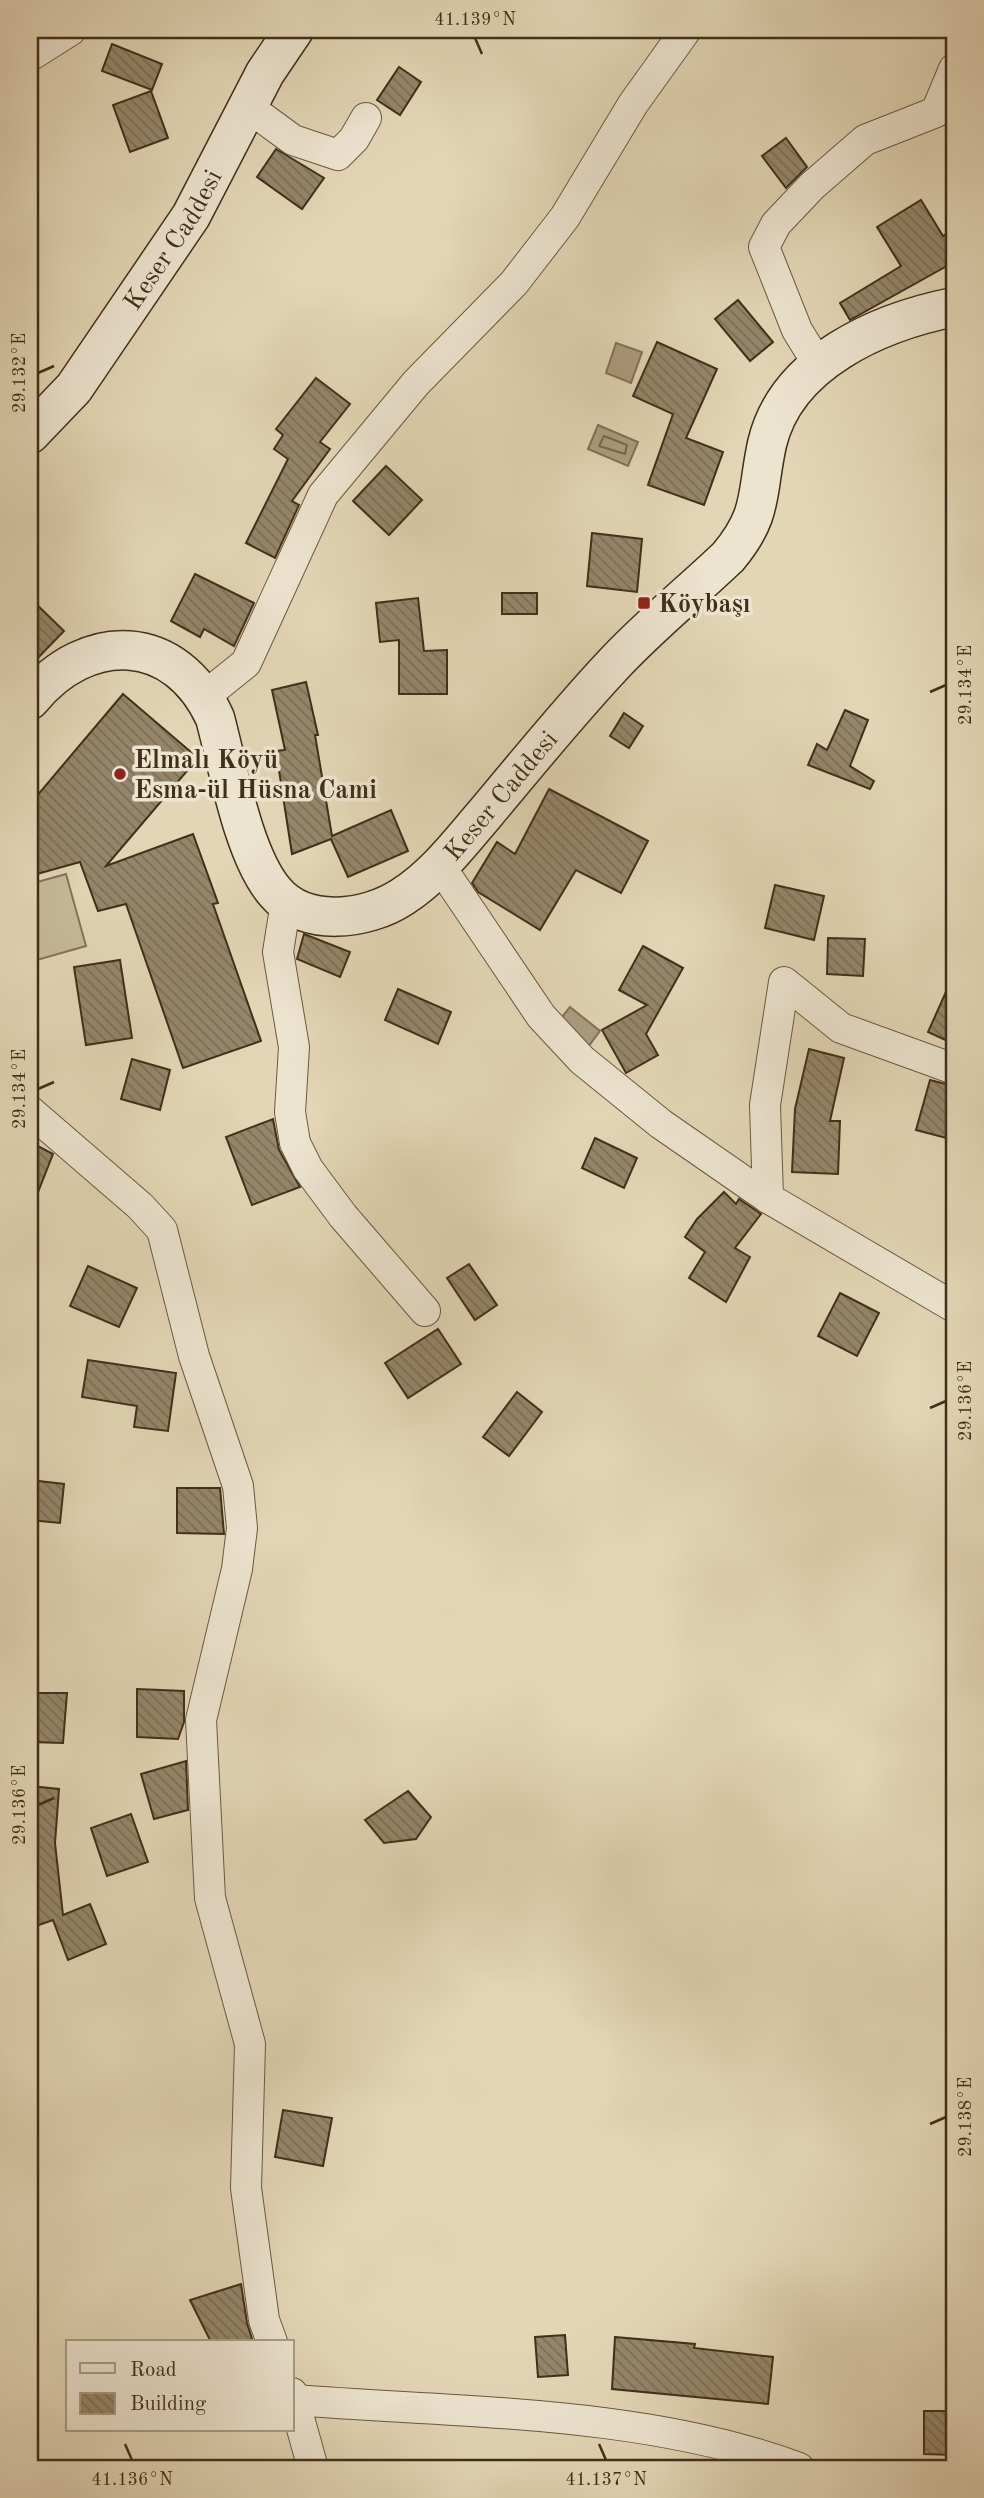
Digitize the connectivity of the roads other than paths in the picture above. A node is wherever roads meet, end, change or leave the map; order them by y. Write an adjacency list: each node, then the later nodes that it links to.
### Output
1 (71, 30): 4 (street)
2 (294, 30): 6 (street, Keser Caddesi)
3 (686, 30): 11 (street)
4 (30, 56)
5 (954, 69): 9 (street)
6 (248, 107): 7 (street); 10 (street, Keser Caddesi)
7 (366, 118)
8 (954, 307): 9 (street, Keser Caddesi)
9 (819, 366): 13 (street, Keser Caddesi)
10 (30, 434)
11 (205, 696): 12 (street, Keser Caddesi); 14 (street, Keser Caddesi)
12 (30, 700)
13 (440, 866): 14 (street, Keser Caddesi); 17 (street)
14 (286, 902): 19 (street)
15 (954, 1069): 17 (street)
16 (30, 1111): 20 (street)
17 (768, 1198): 18 (street)
18 (954, 1307)
19 (425, 1311)
20 (271, 2340)
21 (294, 2396): 22 (street); 23 (street)
22 (313, 2468)
23 (799, 2468)

